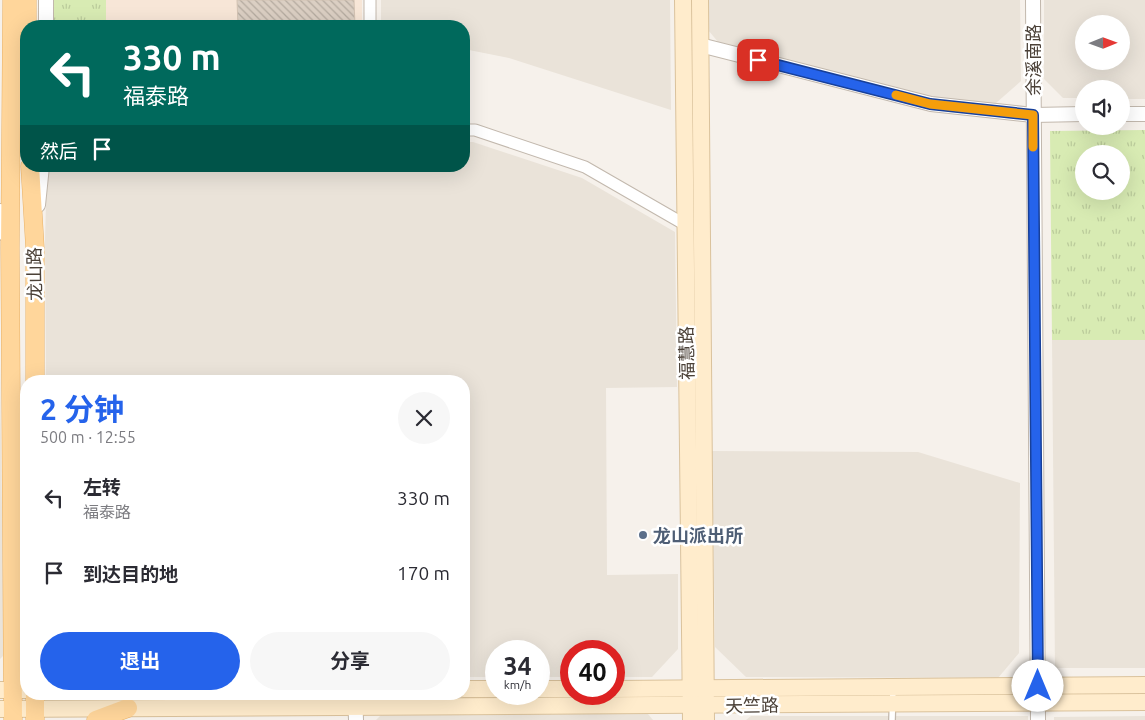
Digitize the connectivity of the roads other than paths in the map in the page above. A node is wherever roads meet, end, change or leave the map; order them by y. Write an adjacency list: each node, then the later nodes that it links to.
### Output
1 (12, 0): 21 (main road, 龙山路)
2 (27, 0): 8 (main road)
3 (46, 0): 9 (street)
4 (370, 0): 10 (street)
5 (683, 0): 20 (main road, 福慧路)
6 (700, 0): 11 (main road, 福慧路)
7 (1033, 0): 15 (street, 余溪南路)
8 (27, 20)
9 (46, 20)
10 (370, 20)
11 (700, 45): 15 (street); 34 (main road, 福慧路)
12 (1075, 114): 15 (street)
13 (1130, 114): 14 (street)
14 (1145, 114)
15 (1033, 115): 26 (street, 余溪南路)
16 (470, 130): 20 (street)
17 (30, 172): 22 (main road, 龙山路)
18 (41, 172): 22 (street)
19 (0, 211): 21 (street)
20 (684, 224): 34 (main road, 福慧路)
21 (10, 248): 29 (main road, 龙山路)
22 (35, 248): 23 (main road, 龙山路)
23 (35, 375)
24 (893, 685): 26 (main road, 天竺路); 32 (lane); 34 (main road, 天竺路)
25 (1145, 685): 26 (main road, 天竺路)
26 (1038, 686): 33 (street, 余溪南路)
27 (470, 688): 28 (main road)
28 (485, 689)
29 (13, 690): 38 (main road, 龙山路)
30 (625, 691): 34 (main road, 天竺路)
31 (1145, 702): 33 (main road, 天竺路)
32 (892, 703): 33 (main road, 天竺路); 34 (main road, 天竺路); 40 (lane)
33 (1038, 703): 41 (street, 余溪南路)
34 (698, 705): 35 (main road, 天竺路)
35 (355, 706): 37 (main road, 天竺路)
36 (35, 708): 37 (main road, 天竺路); 38 (main road, 天竺路)
37 (128, 708): 39 (main road)
38 (9, 713)
39 (96, 720)
40 (892, 720)
41 (1038, 720)

